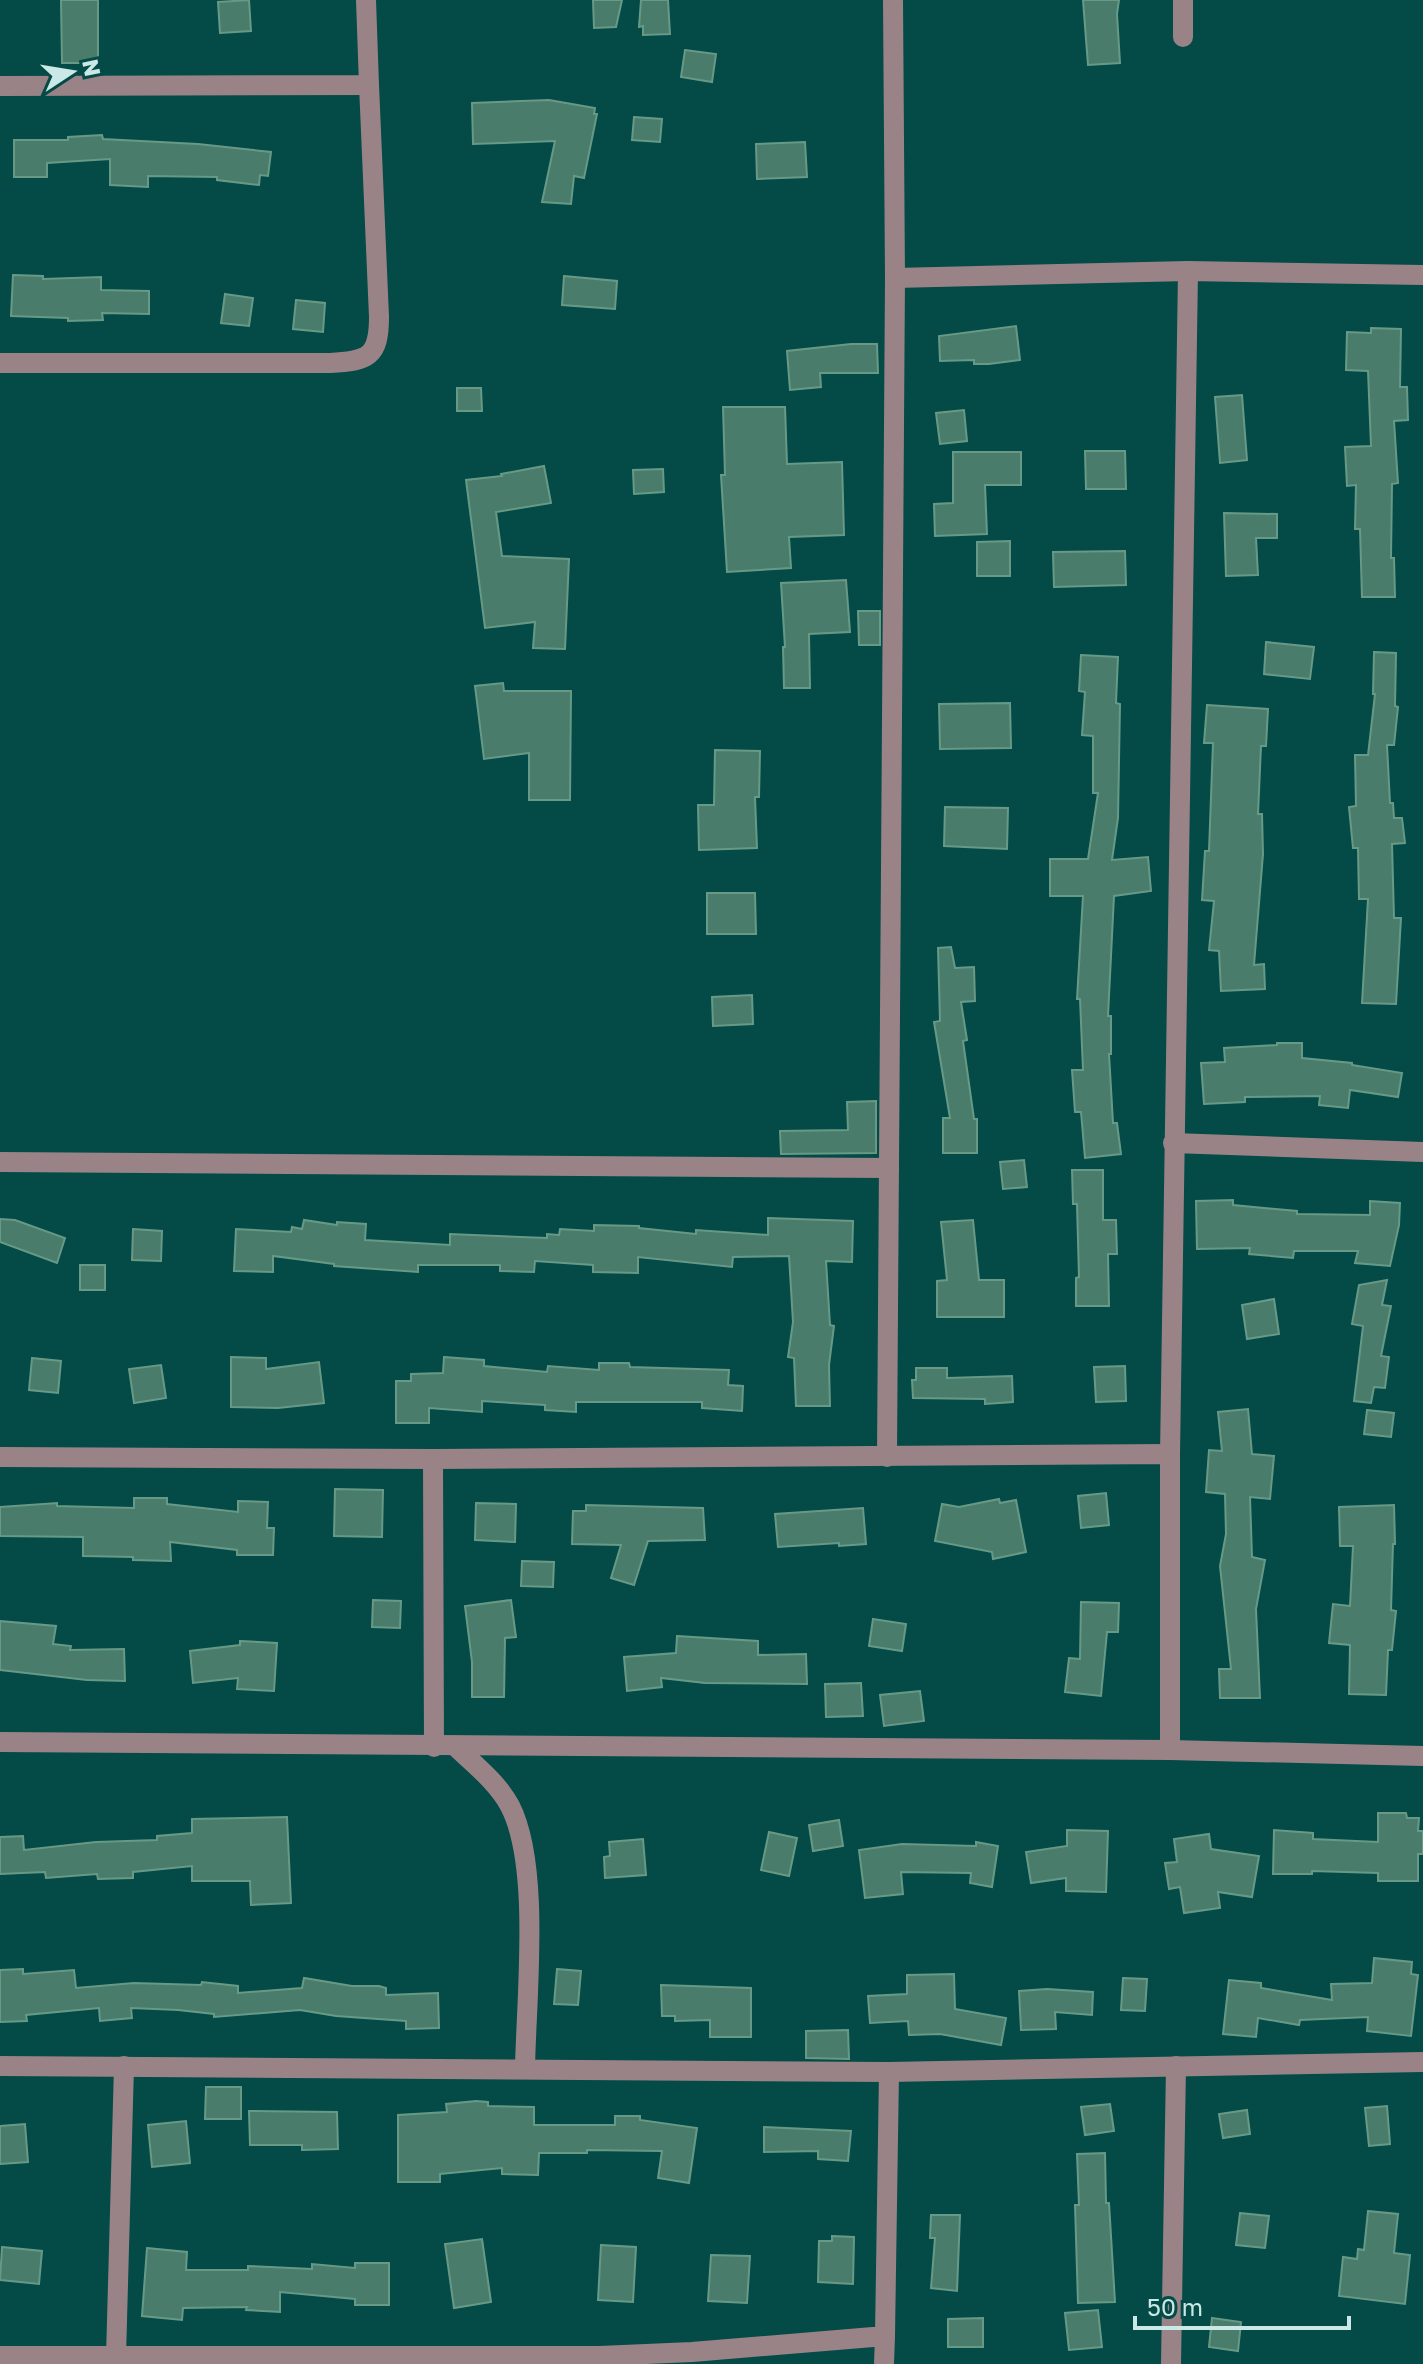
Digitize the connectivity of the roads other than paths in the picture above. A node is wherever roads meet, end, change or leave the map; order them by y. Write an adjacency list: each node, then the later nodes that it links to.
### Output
1 (366, 0): 5 (street)
2 (893, 0): 9 (street)
3 (1183, 0): 4 (street)
4 (1183, 37)
5 (369, 85): 6 (street); 10 (street)
6 (0, 86)
7 (1188, 271): 8 (street); 9 (street); 11 (street)
8 (1423, 275)
9 (895, 278): 14 (street)
10 (0, 363)
11 (1173, 1143): 12 (street); 15 (street)
12 (1423, 1152)
13 (0, 1162): 14 (street)
14 (889, 1168): 17 (street)
15 (1170, 1454): 17 (street); 22 (street)
16 (0, 1457): 18 (street)
17 (887, 1457): 18 (street)
18 (433, 1459): 20 (street)
19 (0, 1742): 20 (street)
20 (434, 1747): 21 (street)
21 (456, 1747): 22 (street); 28 (street)
22 (1170, 1750): 23 (street)
23 (1423, 1756)
24 (1423, 2062): 27 (street)
25 (0, 2066): 26 (street)
26 (124, 2066): 28 (street); 32 (street)
27 (1176, 2066): 29 (street); 36 (street)
28 (525, 2069): 29 (street)
29 (889, 2072): 30 (street)
30 (885, 2336): 34 (street); 35 (street)
31 (0, 2356): 32 (street)
32 (116, 2357): 33 (street)
33 (315, 2360): 34 (street)
34 (600, 2360)
35 (884, 2364)
36 (1171, 2364)

